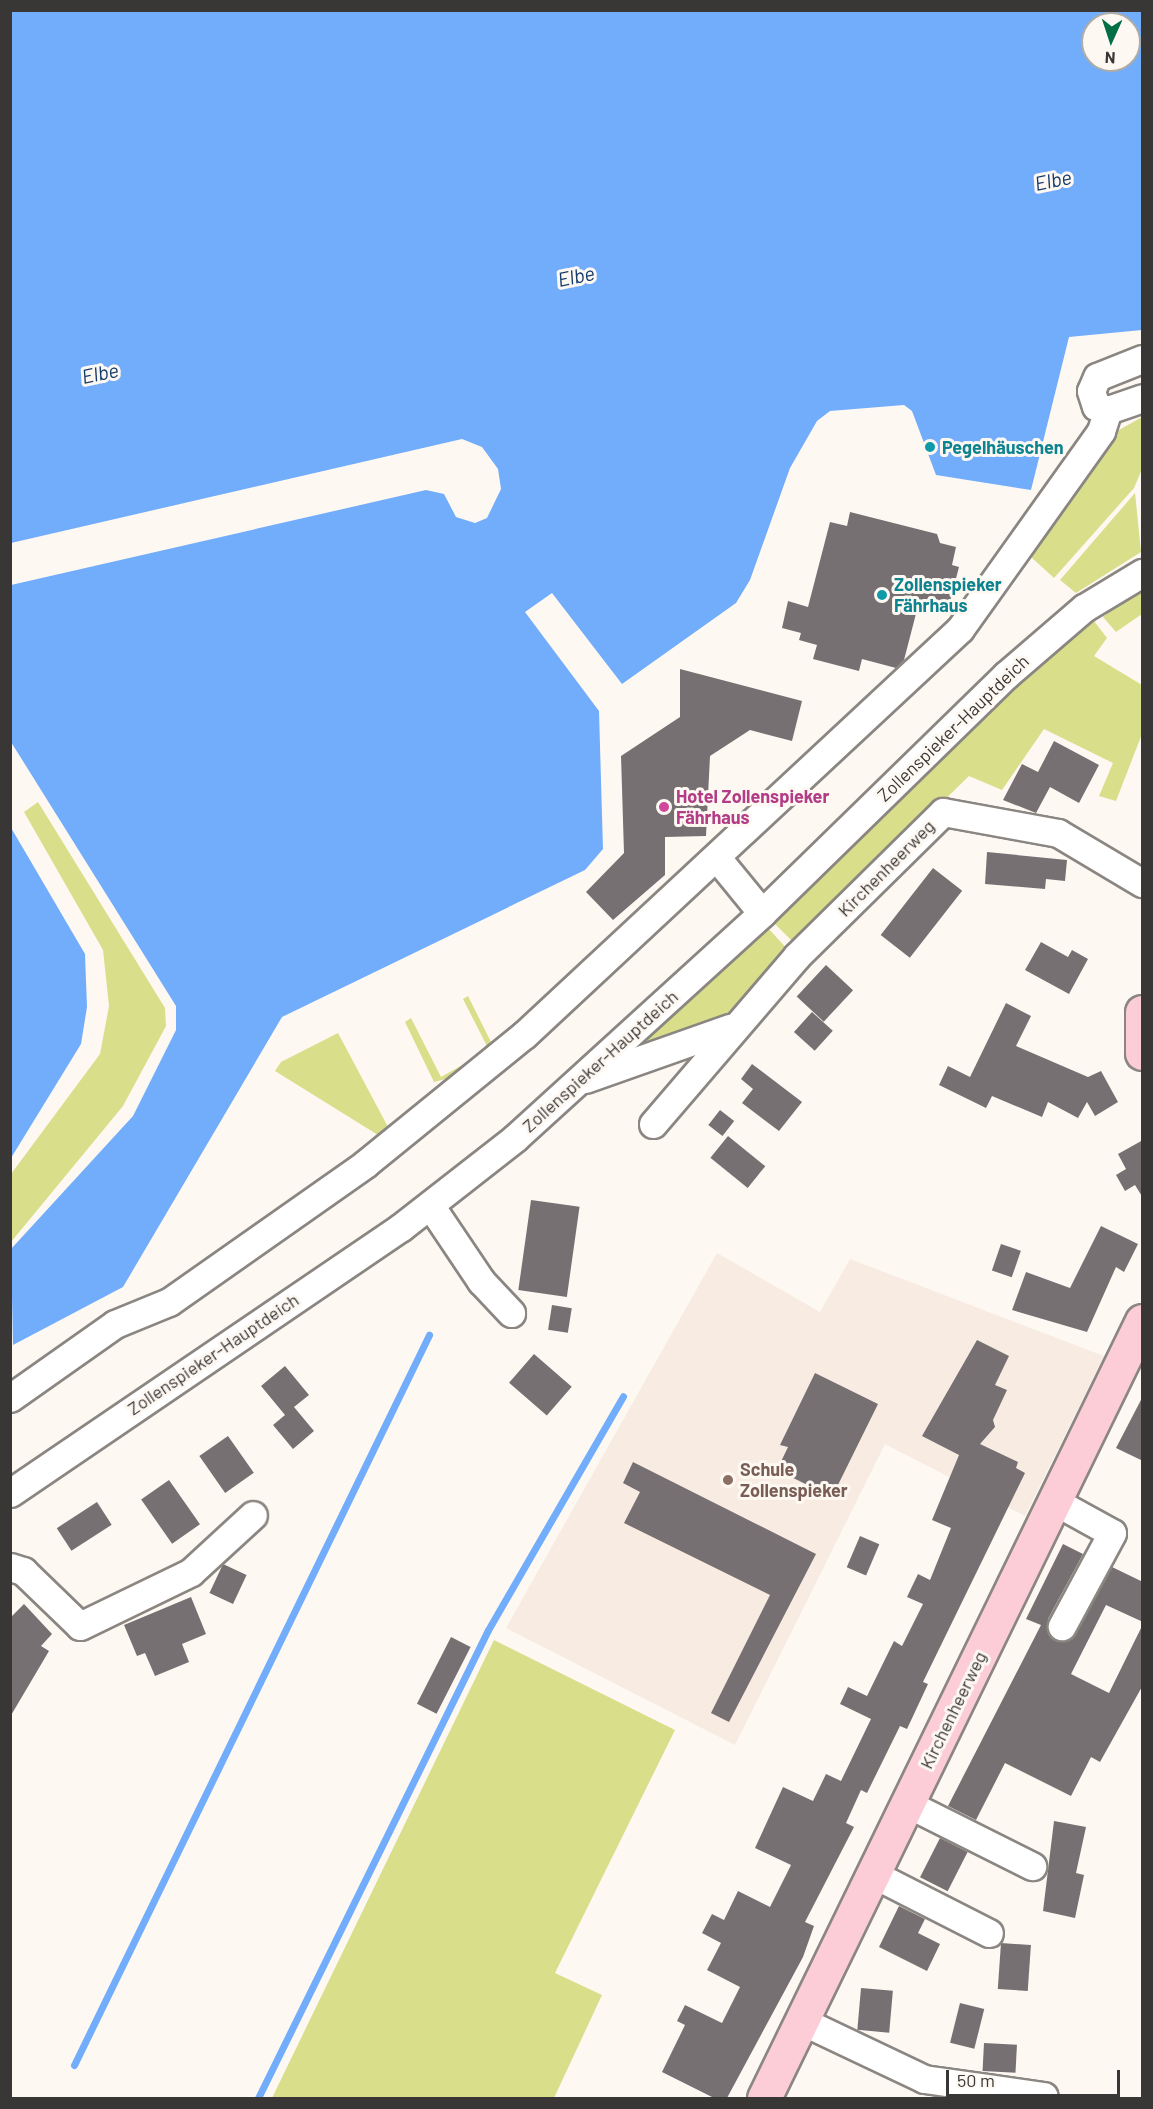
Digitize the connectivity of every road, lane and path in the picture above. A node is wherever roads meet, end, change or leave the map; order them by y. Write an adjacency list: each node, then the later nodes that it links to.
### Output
1 (1143, 359): 3 (street)
2 (1143, 398): 3 (street)
3 (1108, 410): 5 (street)
4 (1143, 573): 7 (street, Zollenspieker-Hauptdeich)
5 (717, 858): 7 (street); 16 (street)
6 (1143, 883): 9 (street, Kirchenheerweg)
7 (762, 913): 11 (street, Zollenspieker-Hauptdeich)
8 (1143, 1012): 10 (main road)
9 (731, 1028): 11 (street, Kirchenheerweg); 12 (street, Kirchenheerweg)
10 (1143, 1053)
11 (584, 1079): 13 (street, Zollenspieker-Hauptdeich)
12 (654, 1124)
13 (430, 1205): 14 (street); 17 (street, Zollenspieker-Hauptdeich)
14 (511, 1313)
15 (1143, 1321): 18 (main road, Kirchenheerweg)
16 (10, 1398)
17 (10, 1493)
18 (1054, 1501): 21 (street); 22 (main road, Kirchenheerweg)
19 (253, 1515): 20 (street)
20 (10, 1567)
21 (1062, 1626)
22 (908, 1804): 23 (street); 24 (main road, Kirchenheerweg)
23 (1032, 1866)
24 (873, 1874): 25 (street); 26 (main road, Kirchenheerweg)
25 (989, 1933)
26 (802, 2021): 27 (street); 28 (main road, Kirchenheerweg)
27 (1044, 2096)
28 (764, 2098)

